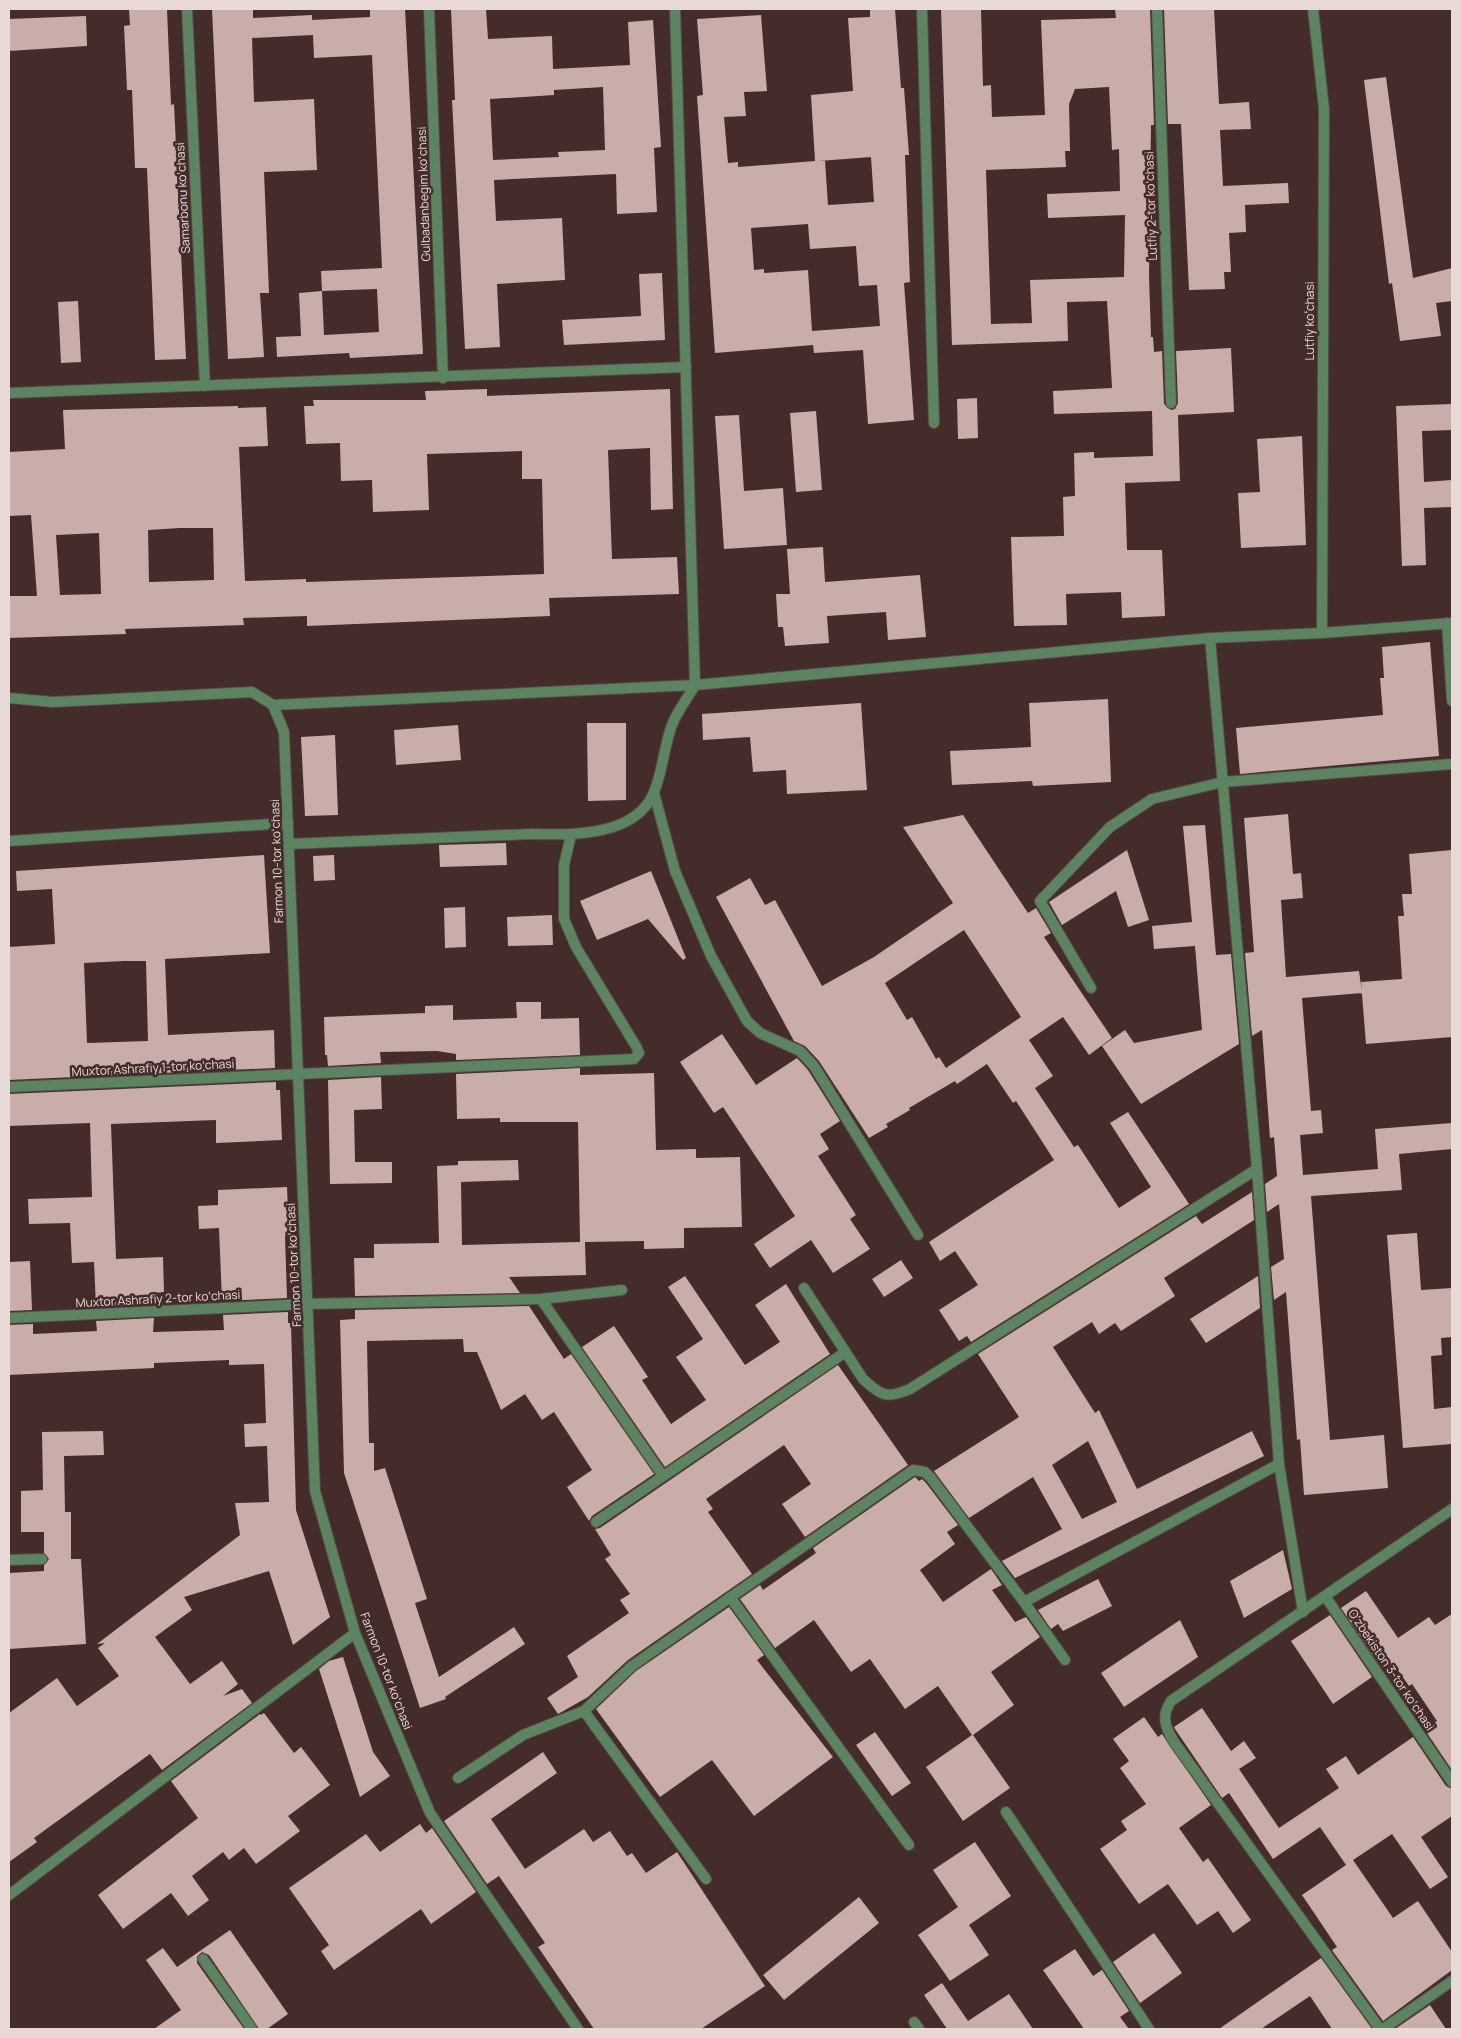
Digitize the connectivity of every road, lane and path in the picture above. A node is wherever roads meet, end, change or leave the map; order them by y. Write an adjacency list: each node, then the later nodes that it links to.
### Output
1 (187, 9): 9 (street, Samarbonu koʻchasi)
2 (429, 9): 8 (street, Gulbadanbegim koʻchasi)
3 (675, 9): 7 (street)
4 (922, 9): 12 (street)
5 (1157, 9): 11 (street, Lutfiy 2-tor koʻchasi)
6 (1313, 9): 14 (street, Lutfiy koʻchasi)
7 (686, 367): 8 (street); 16 (street)
8 (443, 378): 9 (street)
9 (204, 386): 10 (street)
10 (9, 393)
11 (1171, 403)
12 (934, 423)
13 (1450, 623): 14 (street); 18 (street)
14 (1322, 633): 15 (street)
15 (1210, 638): 16 (street); 21 (street)
16 (695, 685): 19 (street); 22 (street)
17 (9, 698): 19 (street)
18 (1452, 701)
19 (273, 706): 23 (street, Farmon 10-tor koʻchasi)
20 (1452, 764): 21 (street)
21 (1223, 782): 27 (street); 30 (street)
22 (654, 793): 24 (street); 31 (street)
23 (288, 823): 25 (street); 26 (street, Farmon 10-tor koʻchasi)
24 (571, 835): 26 (street); 28 (street, Muxtor Ashrafiy 1-tor koʻchasi)
25 (9, 841)
26 (289, 844): 28 (street, Farmon 10-tor koʻchasi)
27 (1091, 988)
28 (298, 1074): 29 (street, Muxtor Ashrafiy 1-tor koʻchasi); 35 (street, Farmon 10-tor koʻchasi)
29 (9, 1087)
30 (1257, 1169): 37 (street); 38 (street)
31 (918, 1235)
32 (804, 1288): 37 (street)
33 (622, 1290): 34 (street, Muxtor Ashrafiy 2-tor koʻchasi)
34 (540, 1299): 35 (street, Muxtor Ashrafiy 2-tor koʻchasi); 39 (street)
35 (308, 1304): 36 (street, Muxtor Ashrafiy 2-tor koʻchasi); 48 (street, Farmon 10-tor koʻchasi)
36 (9, 1318)
37 (844, 1353): 39 (street)
38 (1280, 1464): 46 (street); 47 (street)
39 (663, 1476): 41 (street)
40 (1452, 1509): 44 (street)
41 (596, 1522)
42 (42, 1559): 43 (street)
43 (9, 1560)
44 (1325, 1596): 47 (street); 52 (street, O‘zbekiston 3-tor koʻchasi)
45 (730, 1598): 46 (street); 50 (street); 54 (street)
46 (1024, 1602): 49 (street)
47 (1303, 1612): 62 (street)
48 (355, 1633): 56 (street); 60 (street, Farmon 10-tor koʻchasi)
49 (1066, 1660)
50 (584, 1712): 51 (street); 55 (street)
51 (458, 1778)
52 (1452, 1782)
53 (1006, 1812): 61 (street)
54 (909, 1845)
55 (706, 1879)
56 (9, 1895)
57 (202, 1959): 59 (street)
58 (1452, 1981): 62 (street)
59 (252, 2029)
60 (578, 2029)
61 (1149, 2029)
62 (1381, 2029)

